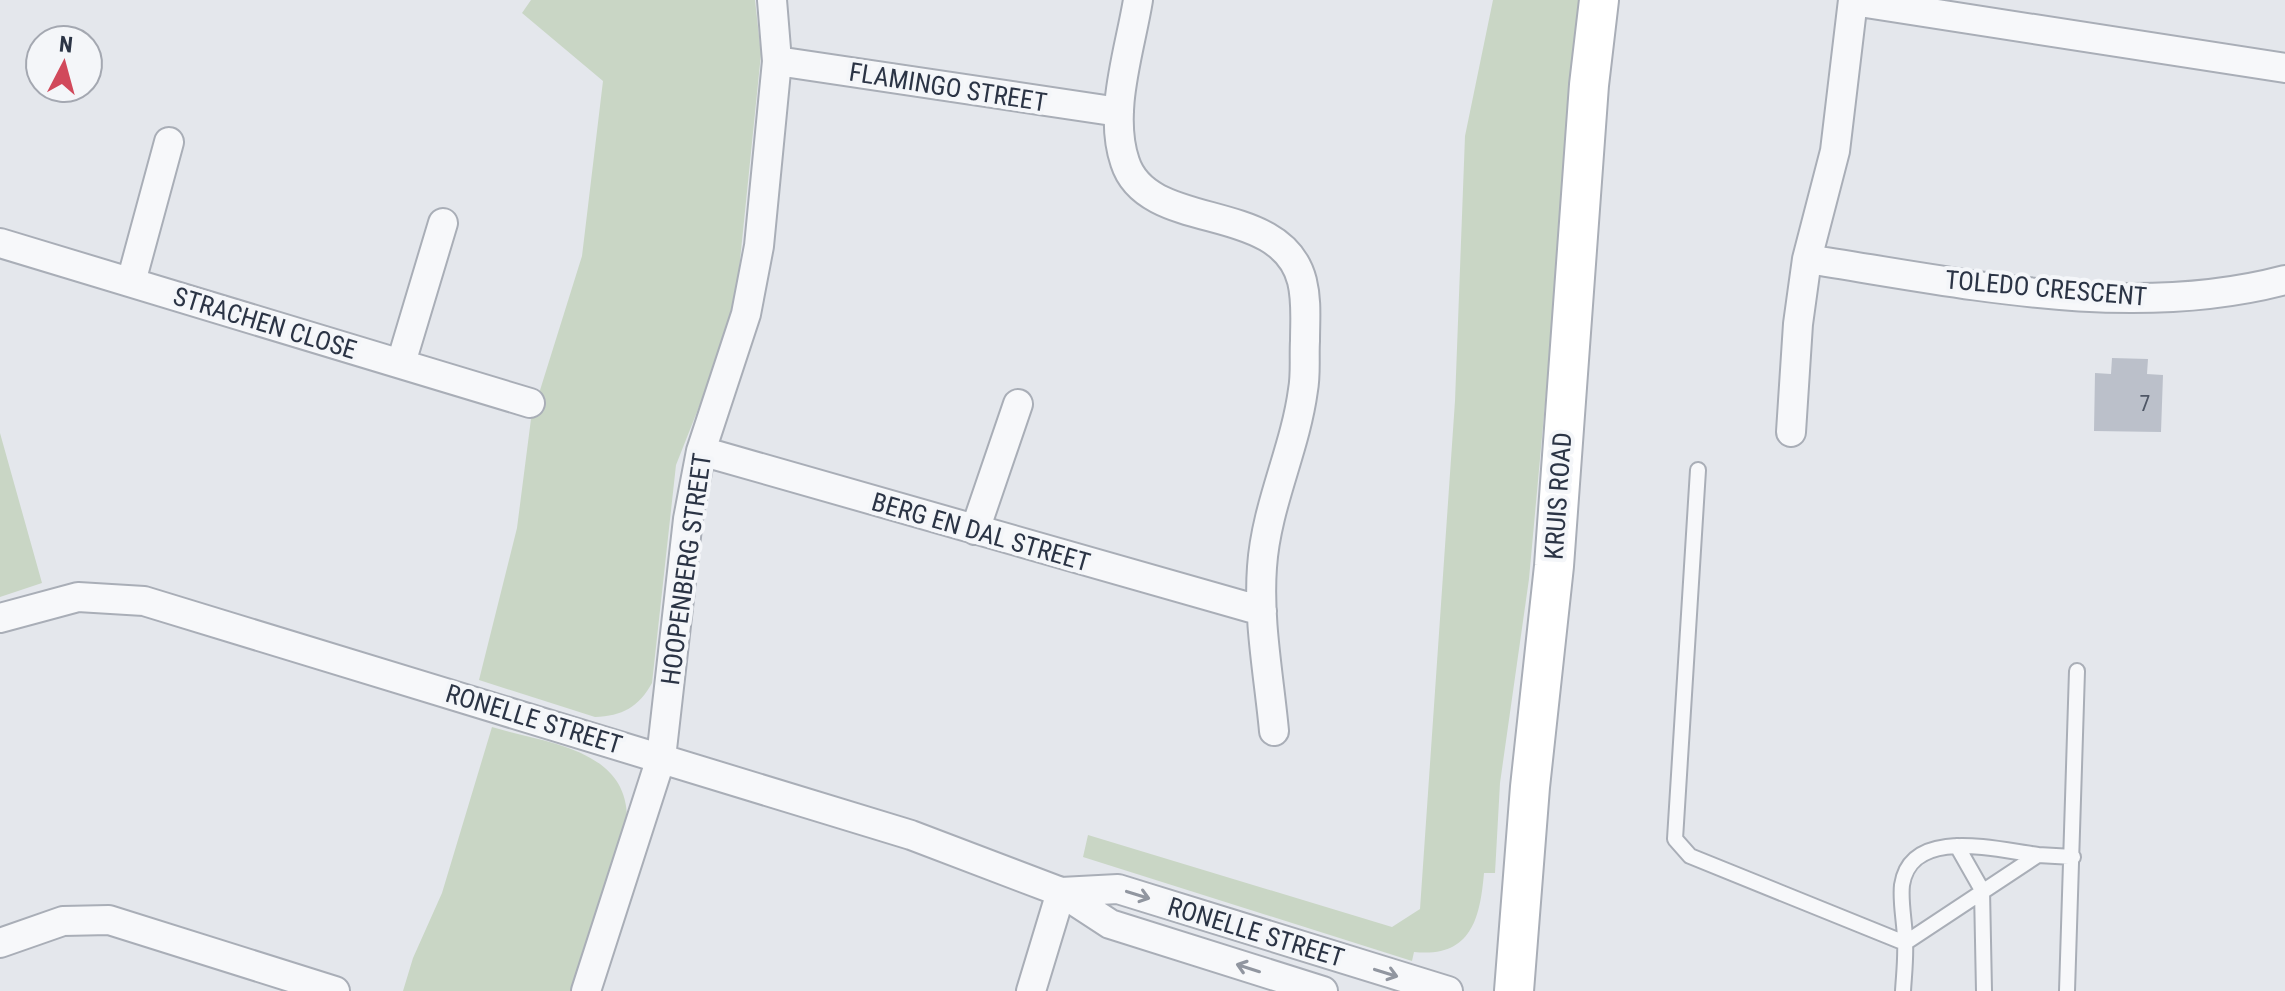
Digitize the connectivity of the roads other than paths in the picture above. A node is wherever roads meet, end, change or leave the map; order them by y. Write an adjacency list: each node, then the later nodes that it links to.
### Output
1 (772, 0): 5 (street, HOOPENBERG STREET)
2 (1138, 0): 7 (street)
3 (1599, 0): 38 (street, KRUIS ROAD)
4 (1853, 0): 6 (street); 11 (street)
5 (777, 61): 7 (street, FLAMINGO STREET); 18 (street, HOOPENBERG STREET)
6 (2285, 68)
7 (1119, 112): 21 (street)
8 (169, 142): 13 (street)
9 (443, 223): 14 (street)
10 (0, 243): 13 (street, STRACHEN CLOSE)
11 (1807, 259): 12 (street, TOLEDO CRESCENT); 17 (street)
12 (2285, 280)
13 (131, 282): 14 (street, STRACHEN CLOSE)
14 (401, 363): 15 (street, STRACHEN CLOSE)
15 (530, 403)
16 (1018, 404): 20 (street)
17 (1791, 432)
18 (701, 451): 20 (street, BERG EN DAL STREET); 25 (street, HOOPENBERG STREET)
19 (1698, 470): 32 (lane)
20 (975, 530): 21 (street, BERG EN DAL STREET)
21 (1262, 611): 24 (street)
22 (0, 618): 25 (street, RONELLE STREET)
23 (2077, 671): 28 (lane)
24 (1274, 731)
25 (661, 758): 30 (street, RONELLE STREET); 34 (street, HOOPENBERG STREET)
26 (1957, 846): 27 (lane); 29 (lane); 32 (lane)
27 (2038, 855): 28 (lane); 29 (lane)
28 (2073, 857): 41 (lane)
29 (1982, 890): 32 (lane); 40 (lane)
30 (1061, 892): 35 (street); 36 (street, RONELLE STREET, one-way to 30); 37 (street, RONELLE STREET, one-way to 37)
31 (0, 943): 33 (street)
32 (1905, 943): 39 (lane)
33 (335, 991)
34 (586, 991)
35 (1031, 991)
36 (1323, 991)
37 (1448, 991)
38 (1514, 991)
39 (1903, 991)
40 (1984, 991)
41 (2067, 991)

